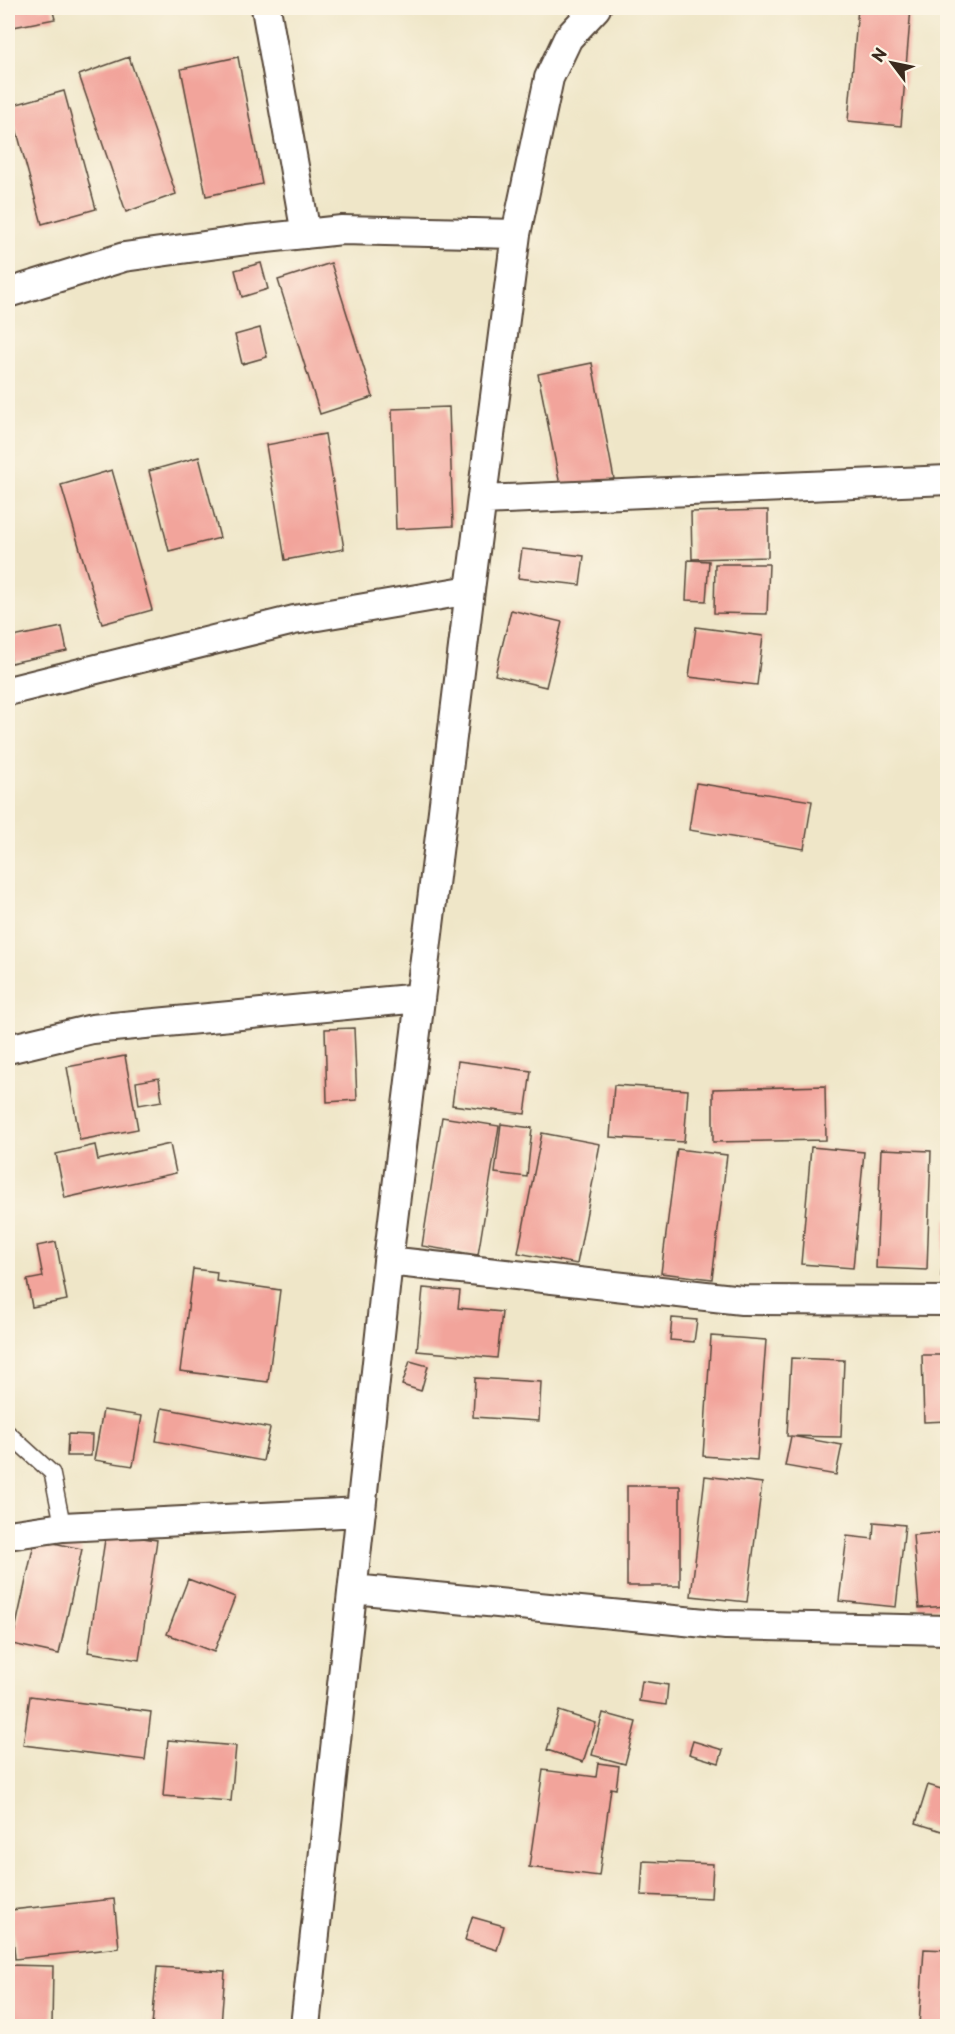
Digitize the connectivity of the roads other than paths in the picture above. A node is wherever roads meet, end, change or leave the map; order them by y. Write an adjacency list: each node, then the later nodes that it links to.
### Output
1 (266, 8): 3 (street)
2 (596, 8): 4 (street)
3 (306, 234): 4 (street); 5 (street)
4 (516, 234): 7 (street)
5 (8, 293)
6 (948, 480): 7 (street)
7 (482, 500): 8 (street)
8 (470, 590): 9 (street); 10 (street)
9 (8, 691)
10 (420, 998): 11 (street); 12 (street)
11 (8, 1049)
12 (388, 1261): 13 (street); 15 (street)
13 (948, 1301)
14 (8, 1433): 16 (lane)
15 (361, 1512): 16 (street); 18 (street)
16 (63, 1527): 17 (street)
17 (8, 1535)
18 (353, 1588): 19 (street); 20 (street)
19 (948, 1630)
20 (305, 2026)

